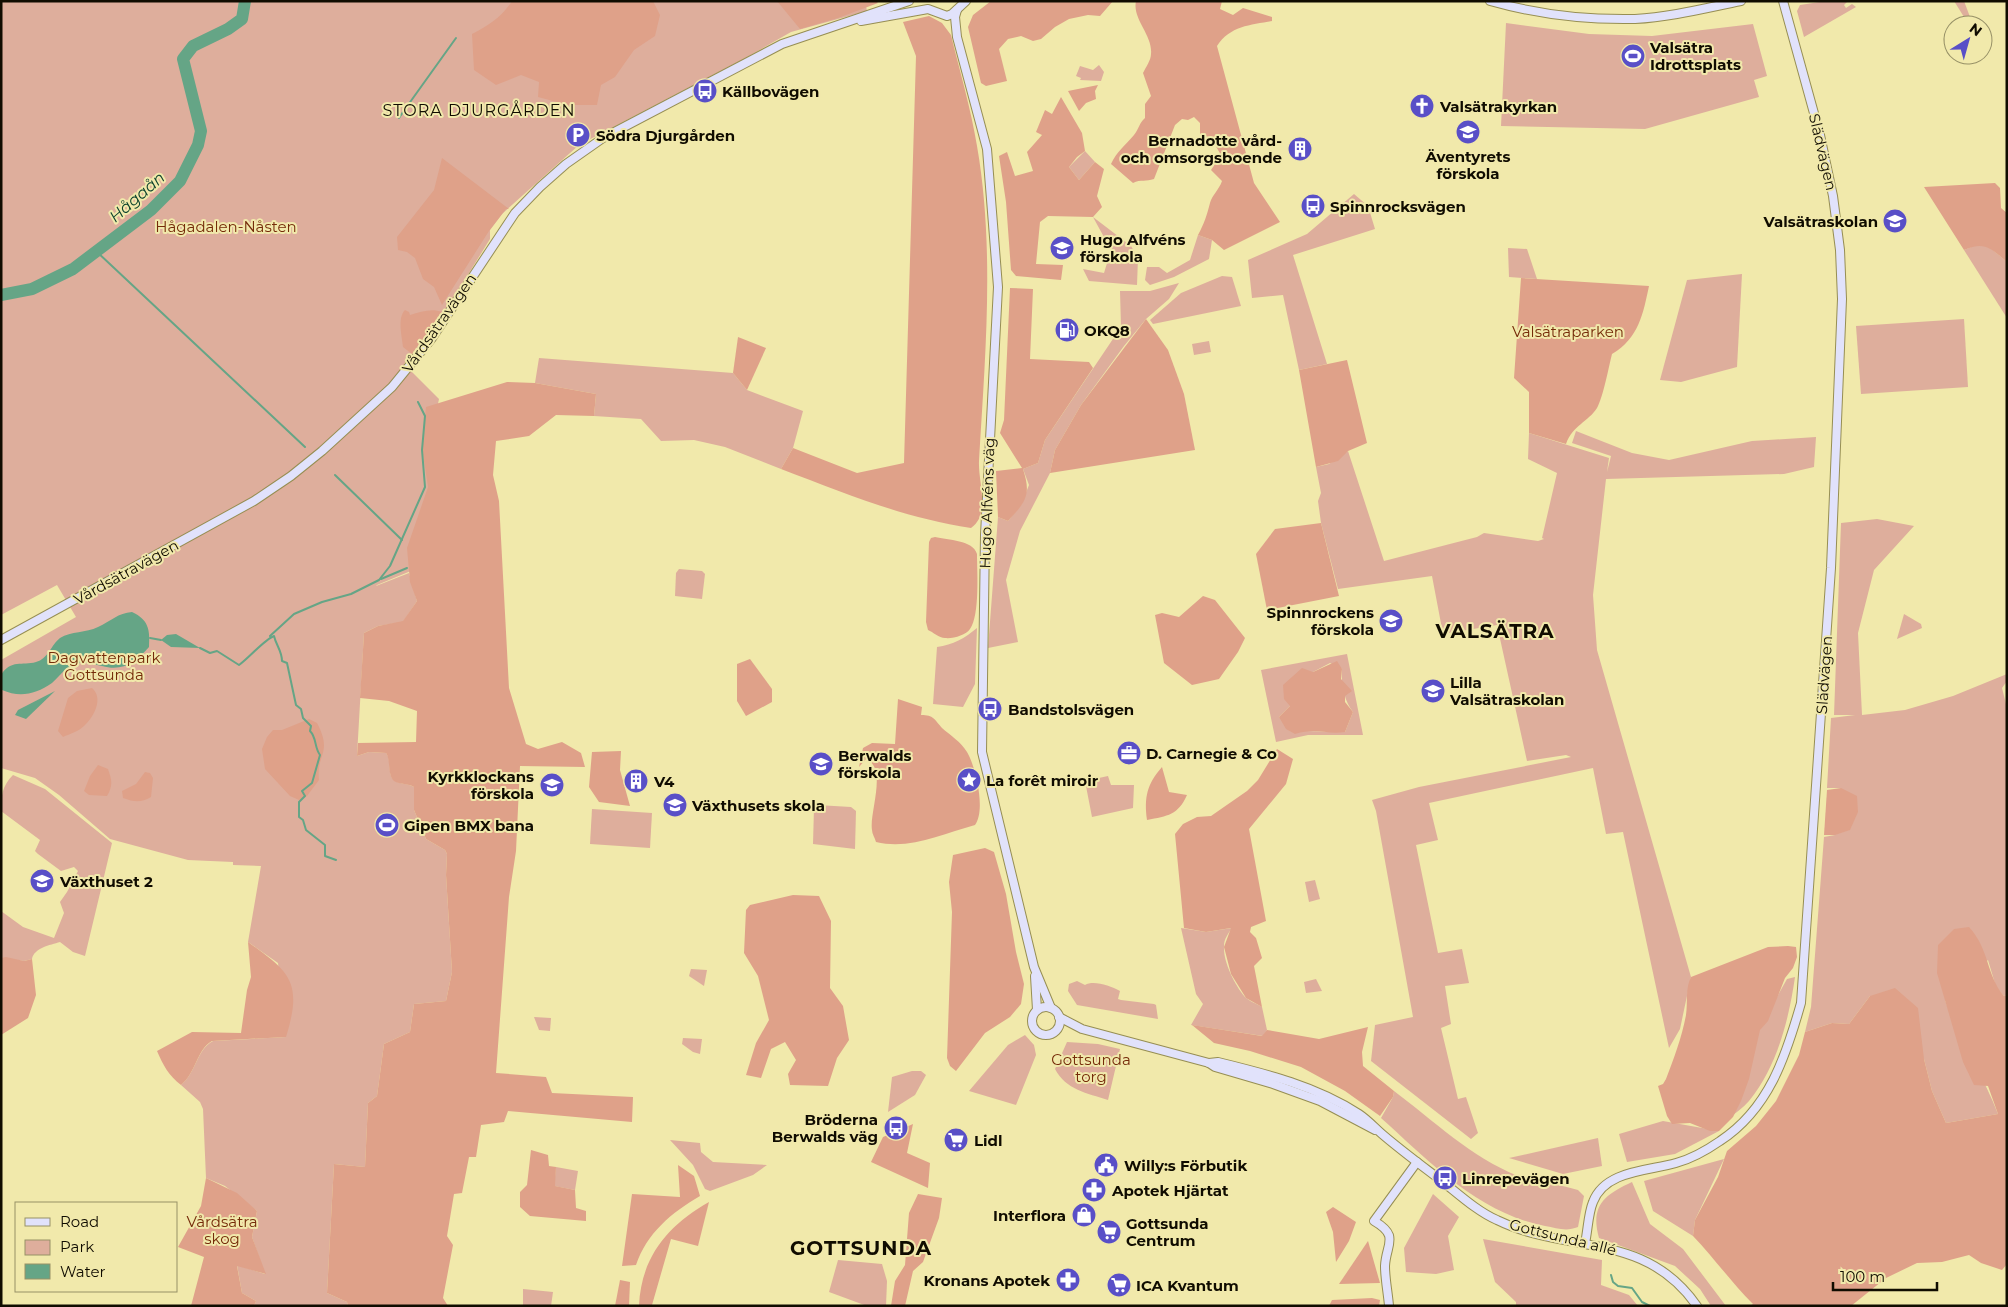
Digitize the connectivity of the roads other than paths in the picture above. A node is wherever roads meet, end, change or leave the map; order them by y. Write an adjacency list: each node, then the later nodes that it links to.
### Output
1 (909, 1): 8 (street, Vårdsätravägen)
2 (932, 1): 7 (street, Hugo Alfvéns väg)
3 (1490, 1): 4 (street)
4 (1741, 1)
5 (1783, 1): 18 (street, Slädvägen)
6 (960, 5): 7 (street); 9 (street, Hugo Alfvéns väg)
7 (939, 14): 8 (street, Vårdsätravägen); 9 (street, Hugo Alfvéns väg)
8 (843, 25): 10 (street, Vårdsätravägen)
9 (957, 37): 11 (street, Hugo Alfvéns väg)
10 (1, 640)
11 (1034, 967): 12 (street, Hugo Alfvéns väg); 13 (street, Hugo Alfvéns väg)
12 (1051, 1008): 13 (street); 14 (street)
13 (1038, 1010): 15 (street)
14 (1059, 1017): 15 (street); 16 (street, Gottsunda allé)
15 (1058, 1028): 16 (street, Gottsunda allé)
16 (1082, 1029): 17 (street, Gottsunda allé)
17 (1417, 1162): 18 (street, Gottsunda allé); 19 (street)
18 (1585, 1243): 20 (street, Gottsunda allé)
19 (1389, 1306)
20 (1697, 1306)

